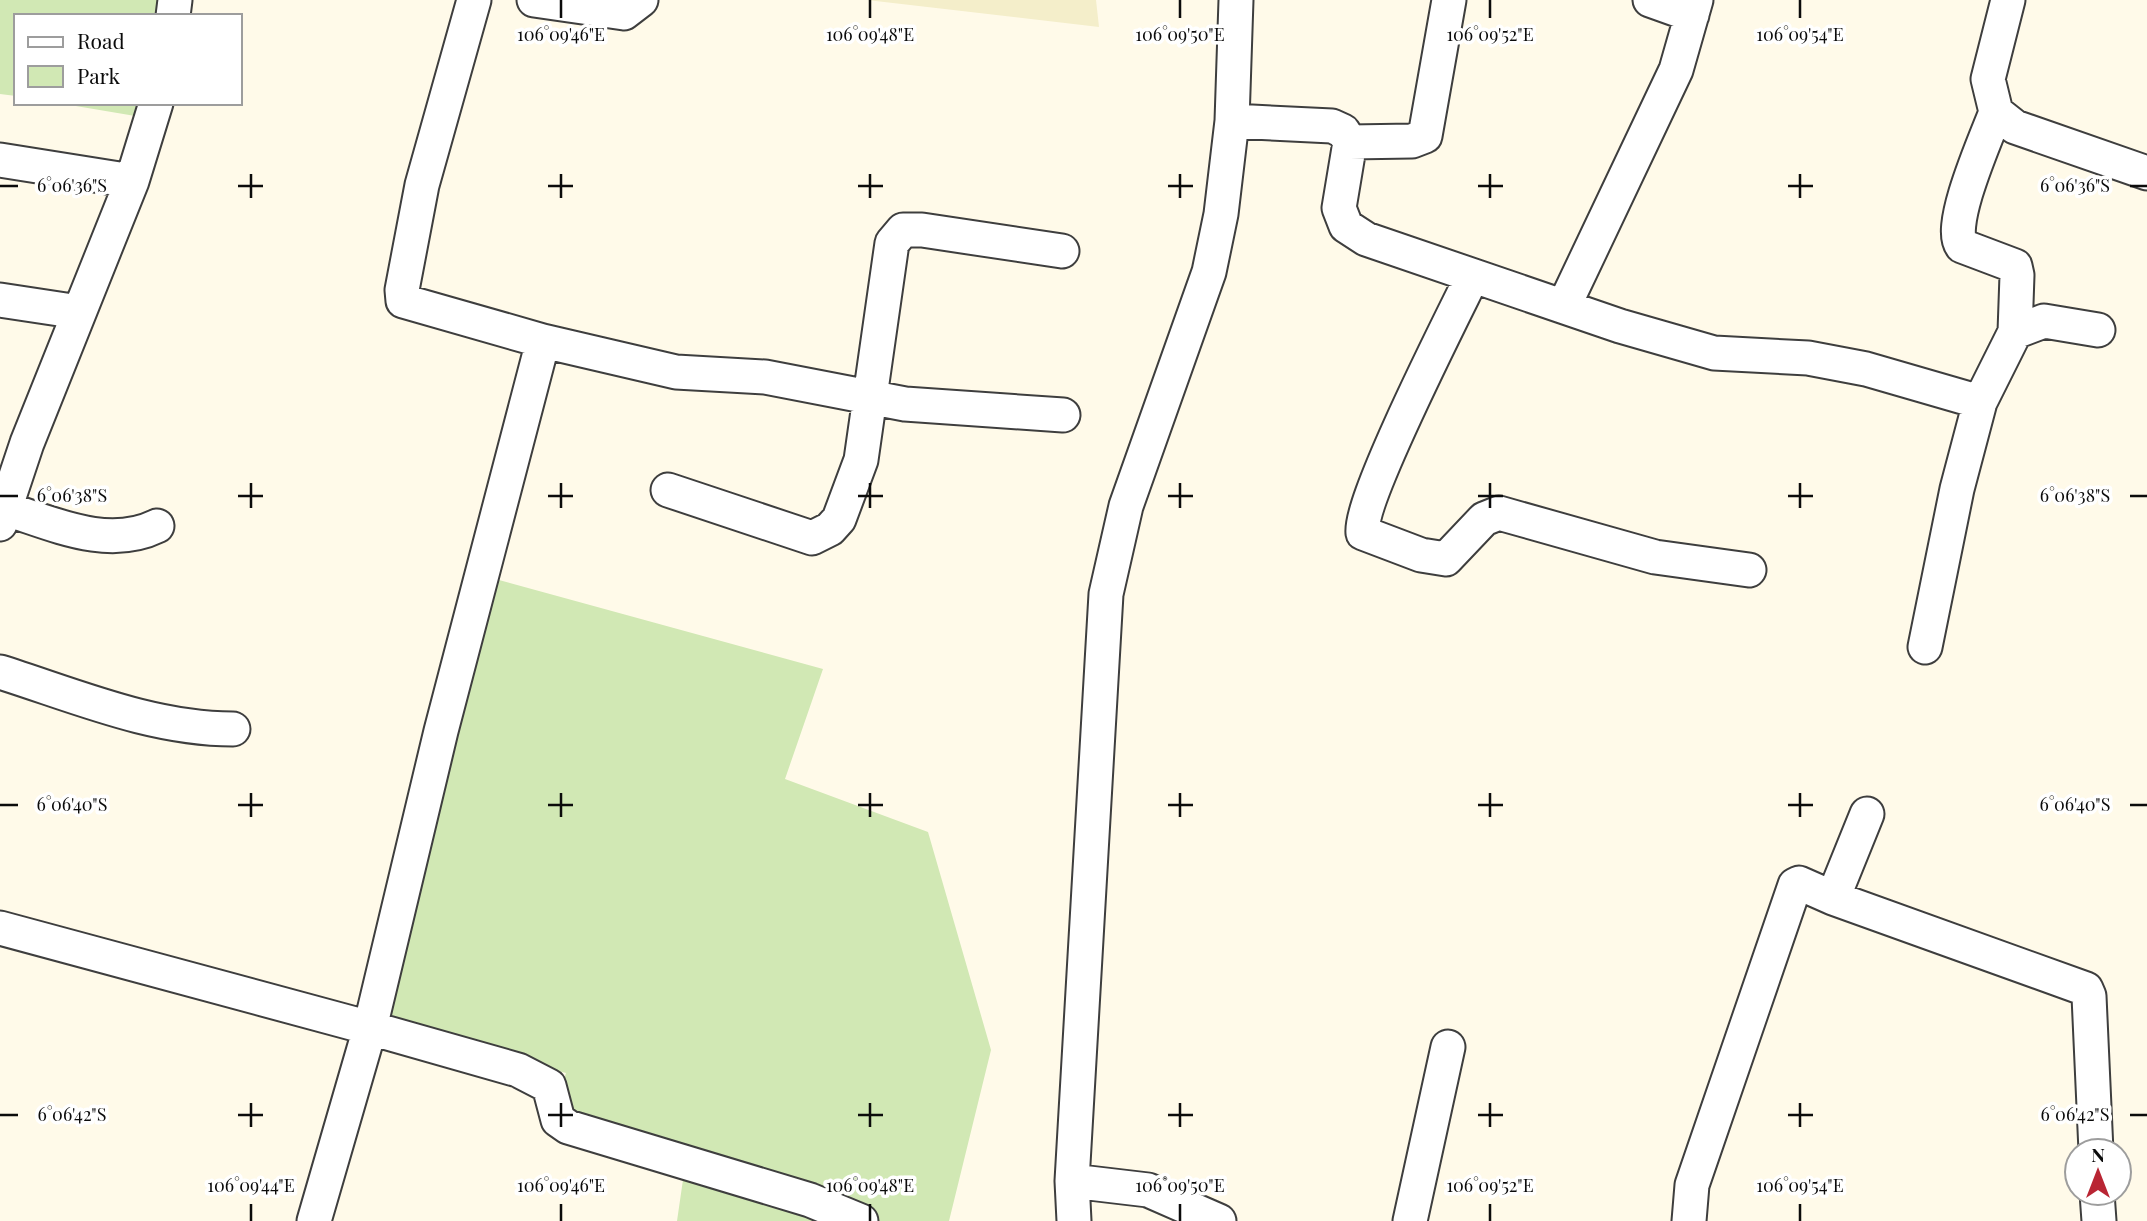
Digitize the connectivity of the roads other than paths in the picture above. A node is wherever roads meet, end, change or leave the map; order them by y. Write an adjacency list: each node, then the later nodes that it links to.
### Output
1 (474, 0): 23 (street)
2 (534, 0): 3 (street)
3 (641, 0)
4 (1236, 0): 11 (street)
5 (1449, 0): 12 (street)
6 (1650, 0): 8 (street)
7 (2008, 0): 10 (street)
8 (1694, 8): 19 (street)
9 (155, 105): 15 (street)
10 (1996, 112): 14 (street); 22 (street)
11 (1232, 121): 12 (street); 41 (street)
12 (1350, 142): 17 (street)
13 (0, 160): 15 (street)
14 (2147, 173)
15 (132, 181): 20 (street)
16 (1062, 251): 24 (street)
17 (1472, 277): 19 (street); 31 (street)
18 (0, 300): 20 (street)
19 (1564, 306): 25 (street)
20 (79, 312): 27 (street)
21 (2098, 330): 22 (street)
22 (2015, 332): 25 (street)
23 (543, 341): 24 (street); 38 (street)
24 (872, 397): 26 (street); 28 (street)
25 (1980, 402): 32 (street)
26 (1063, 415)
27 (13, 441): 29 (street)
28 (668, 490)
29 (3, 517): 30 (street)
30 (157, 526)
31 (1749, 570)
32 (1925, 647)
33 (0, 672): 34 (street)
34 (233, 729)
35 (1867, 814): 36 (street)
36 (1833, 898): 40 (street); 47 (street)
37 (0, 928): 38 (street)
38 (370, 1028): 42 (street); 43 (street)
39 (1448, 1046): 46 (street)
40 (2095, 1137)
41 (1072, 1181): 44 (street); 45 (street)
42 (314, 1221)
43 (861, 1221)
44 (1074, 1221)
45 (1219, 1221)
46 (1410, 1221)
47 (1689, 1221)

